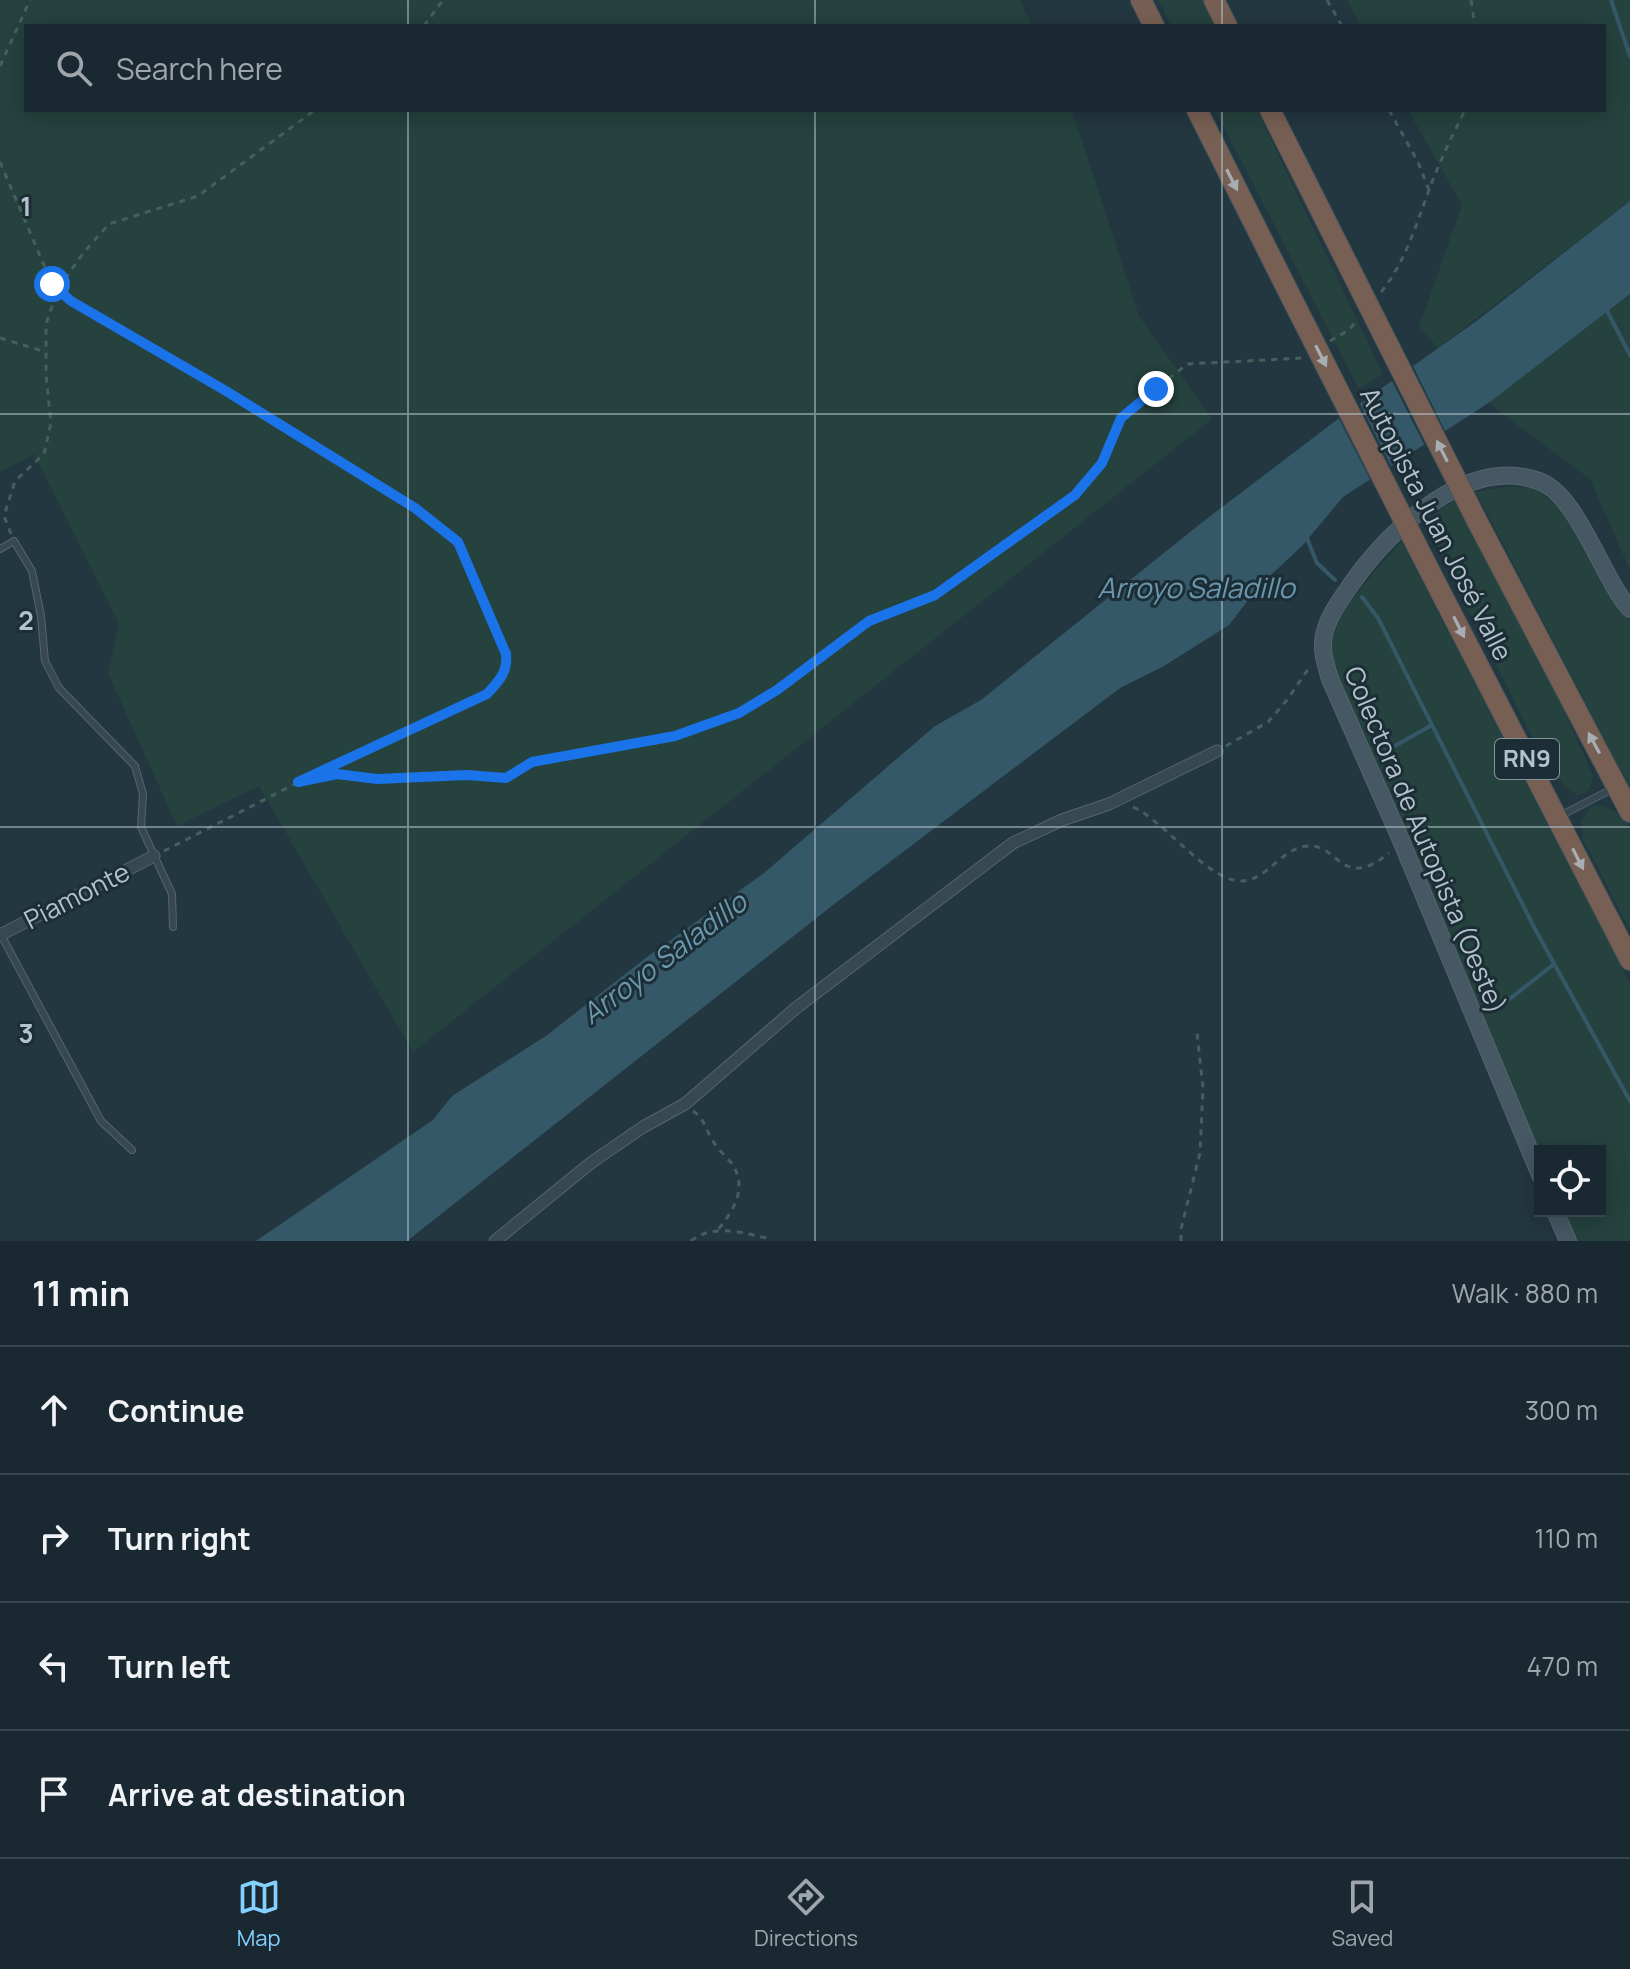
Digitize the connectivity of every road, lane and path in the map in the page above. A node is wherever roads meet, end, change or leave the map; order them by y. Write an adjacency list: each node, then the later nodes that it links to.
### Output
1 (30, 0): 12 (path)
2 (443, 0): 7 (path)
3 (1141, 0): 8 (highway)
4 (1214, 0): 9 (highway)
5 (1327, 0): 10 (path)
6 (1471, 0): 11 (path)
7 (425, 24)
8 (1153, 24)
9 (1226, 24)
10 (1341, 24)
11 (1474, 24)
12 (0, 66)
13 (312, 112): 20 (path)
14 (1198, 112): 36 (highway, Autopista Juan José Valle / RN9, one-way to 36, bridge)
15 (1271, 112): 33 (highway, Autopista Juan José Valle / RN9, one-way to 15, bridge)
16 (1390, 112): 19 (path)
17 (1464, 112): 19 (path)
18 (0, 162): 20 (path)
19 (1429, 190): 21 (path)
20 (58, 289): 25 (path); 32 (path)
21 (1379, 294)
22 (1359, 318): 24 (path)
23 (0, 338): 25 (path)
24 (1326, 344)
25 (46, 352): 27 (path)
26 (1303, 358): 32 (path)
27 (14, 541): 28 (lane); 38 (lane)
28 (0, 549)
29 (1630, 609): 30 (main road, Colectora de Autopista (Oeste))
30 (1323, 654): 31 (path); 37 (main road, Colectora de Autopista (Oeste))
31 (1217, 751): 34 (street)
32 (298, 782): 38 (path)
33 (1616, 786): 35 (highway, Autopista Juan José Valle / RN9); 36 (lane)
34 (1109, 804): 37 (path); 43 (street)
35 (1630, 812)
36 (1556, 817): 41 (highway, Autopista Juan José Valle / RN9, one-way to 41)
37 (1400, 838): 45 (main road, Colectora de Autopista (Oeste))
38 (154, 856): 39 (lane); 40 (street, Piamonte)
39 (173, 927)
40 (1, 935): 44 (lane)
41 (1630, 960)
42 (1197, 1033): 51 (path)
43 (685, 1104): 47 (path); 48 (street)
44 (132, 1150)
45 (1534, 1161)
46 (1558, 1217): 52 (main road)
47 (716, 1232): 49 (path); 50 (path)
48 (495, 1241)
49 (691, 1241)
50 (769, 1241)
51 (1181, 1241)
52 (1568, 1241)

